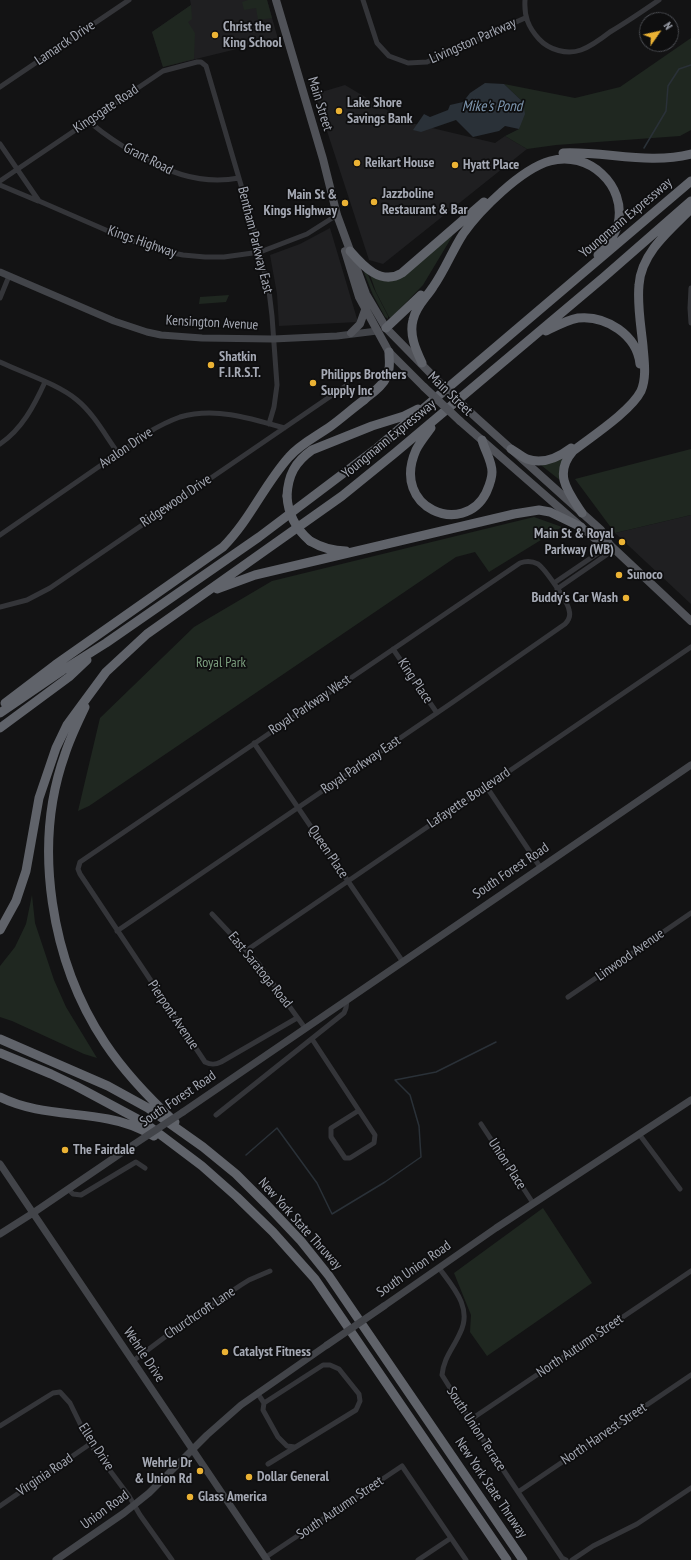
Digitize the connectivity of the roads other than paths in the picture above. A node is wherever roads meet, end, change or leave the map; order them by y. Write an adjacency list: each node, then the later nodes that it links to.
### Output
1 (129, 0): 8 (street, Lamarck Drive)
2 (276, 0): 21 (main road, Main Street)
3 (362, 0): 6 (street, Livingston Parkway)
4 (525, 0): 6 (street)
5 (659, 0): 6 (street)
6 (525, 18)
7 (201, 62): 9 (street, Kingsgate Road); 13 (street, Bentham Parkway East)
8 (0, 87)
9 (89, 121): 12 (street, Kingsgate Road); 13 (street, Grant Road)
10 (0, 144): 12 (street)
11 (691, 154): 19 (highway)
12 (17, 170): 14 (street); 17 (street)
13 (238, 178): 23 (street, Bentham Parkway East)
14 (0, 181)
15 (691, 181): 24 (highway, Youngmann Expressway)
16 (0, 185): 17 (street, Kings Highway)
17 (39, 201): 23 (street, Kings Highway)
18 (691, 201): 36 (highway, Youngmann Expressway)
19 (483, 203): 22 (highway); 33 (highway)
20 (691, 210): 50 (highway)
21 (337, 215): 22 (main road, Main Street); 23 (street, Kings Highway); 28 (main road, Main Street)
22 (350, 251): 33 (main road, Main Street)
23 (260, 252): 35 (street, Bentham Parkway East)
24 (585, 271): 30 (highway); 42 (highway, Youngmann Expressway)
25 (0, 272): 26 (street, Kensington Avenue)
26 (9, 276): 29 (street); 35 (street, Kensington Avenue)
27 (691, 288): 32 (street)
28 (359, 297): 31 (main road, Main Street); 33 (main road)
29 (0, 298)
30 (418, 305): 33 (highway); 39 (highway)
31 (365, 310): 33 (main road, Main Street); 34 (main road)
32 (691, 323)
33 (381, 329): 34 (street, Kensington Avenue); 37 (main road, Main Street); 39 (main road, Main Street)
34 (352, 333): 35 (street, Kensington Avenue)
35 (273, 339): 44 (street, Bentham Parkway East)
36 (529, 340): 43 (highway, Youngmann Expressway); 48 (highway)
37 (388, 352): 46 (main road, Main Street, bridge); 64 (highway)
38 (0, 362): 40 (street)
39 (422, 363): 48 (main road, Main Street, bridge)
40 (45, 382): 47 (street); 49 (street)
41 (347, 385): 45 (street, Ridgewood Drive)
42 (438, 396): 54 (highway, bridge); 60 (highway, Youngmann Expressway)
43 (439, 417): 46 (highway); 57 (highway, Youngmann Expressway)
44 (269, 424): 45 (street, Avalon Drive); 49 (street, Avalon Drive)
45 (284, 428): 58 (street, Ridgewood Drive)
46 (482, 440): 51 (main road, Main Street)
47 (0, 444)
48 (511, 449): 50 (main road, Main Street)
49 (118, 453): 52 (street, Avalon Drive)
50 (582, 512): 53 (main road, Main Street)
51 (581, 527): 53 (main road, Main Street); 54 (highway)
52 (0, 535)
53 (612, 547): 55 (street); 56 (street); 59 (main road, Main Street)
54 (365, 550): 57 (highway)
55 (554, 584): 56 (street, Royal Parkway East); 62 (street, Royal Parkway West)
56 (557, 590): 66 (street, Royal Parkway East)
57 (201, 596): 63 (highway, Youngmann Expressway)
58 (0, 607)
59 (691, 620)
60 (106, 643): 65 (highway); 67 (highway)
61 (691, 647): 70 (street, Lafayette Boulevard)
62 (393, 649): 66 (street, King Place); 68 (street, Royal Parkway West)
63 (96, 686): 77 (highway); 95 (highway)
64 (0, 708)
65 (0, 713)
66 (437, 713): 71 (street, Royal Parkway East)
67 (0, 728)
68 (254, 743): 71 (street, Queen Place); 73 (street, Royal Parkway West)
69 (691, 765): 72 (street, South Forest Road)
70 (486, 786): 72 (street); 74 (street, Lafayette Boulevard)
71 (298, 808): 74 (street, Queen Place); 78 (street, Royal Parkway East)
72 (540, 867): 80 (street, South Forest Road)
73 (84, 880): 78 (street, Pierpont Avenue)
74 (348, 881): 79 (street, Lafayette Boulevard); 80 (street, Queen Place)
75 (691, 913): 81 (street, Linwood Avenue)
76 (212, 914): 79 (street, East Saratoga Road)
77 (0, 930)
78 (117, 931): 83 (street, Pierpont Avenue)
79 (247, 950): 83 (street, East Saratoga Road)
80 (403, 962): 82 (street, South Forest Road)
81 (568, 997)
82 (347, 1000): 84 (street, South Forest Road); 85 (street)
83 (297, 1018): 84 (street, East Saratoga Road)
84 (305, 1028): 98 (street, South Forest Road, bridge)
85 (312, 1039): 90 (street); 91 (street)
86 (0, 1040): 95 (highway, New York State Thruway)
87 (0, 1053): 94 (highway, New York State Thruway)
88 (0, 1097): 94 (highway)
89 (691, 1100): 93 (street, South Union Road)
90 (358, 1111): 90 (street)
91 (216, 1115)
92 (481, 1124): 100 (street, Union Place)
93 (639, 1134): 99 (street); 100 (street, South Union Road)
94 (175, 1146): 127 (highway, New York State Thruway)
95 (203, 1147): 128 (highway, New York State Thruway)
96 (0, 1164): 101 (street, Wehrle Drive)
97 (145, 1168): 98 (street)
98 (68, 1189): 101 (street, South Forest Road)
99 (680, 1189)
100 (533, 1203): 103 (street, South Union Road)
101 (33, 1213): 102 (street, South Forest Road); 106 (street, Wehrle Drive)
102 (1, 1233)
103 (439, 1268): 108 (street, South Union Road, bridge); 110 (street, South Union Terrace)
104 (270, 1271): 106 (street, Churchcroft Lane)
105 (691, 1271): 110 (street, North Autumn Street)
106 (133, 1361): 114 (street, Wehrle Drive)
107 (691, 1375): 118 (street, North Harvest Street)
108 (258, 1394): 109 (street); 114 (street, South Union Road)
109 (264, 1403): 113 (street); 113 (street)
110 (470, 1420): 118 (street, South Union Terrace)
111 (0, 1426): 112 (street, Ellen Drive)
112 (90, 1444): 119 (street, Virginia Road); 120 (street, Ellen Drive)
113 (295, 1447): 115 (street)
114 (192, 1450): 116 (street, South Union Road); 122 (street, Wehrle Drive)
115 (268, 1464)
116 (165, 1478): 120 (street, Union Road)
117 (691, 1488): 130 (street)
118 (518, 1492): 129 (street, South Union Terrace)
119 (0, 1506)
120 (135, 1506): 123 (street, Union Road); 124 (street, Ellen Drive)
121 (451, 1538): 122 (street, South Autumn Street); 125 (street); 126 (street)
122 (266, 1559)
123 (56, 1560)
124 (172, 1560)
125 (418, 1560)
126 (466, 1560)
127 (507, 1560)
128 (522, 1560)
129 (566, 1560)
130 (572, 1560)

